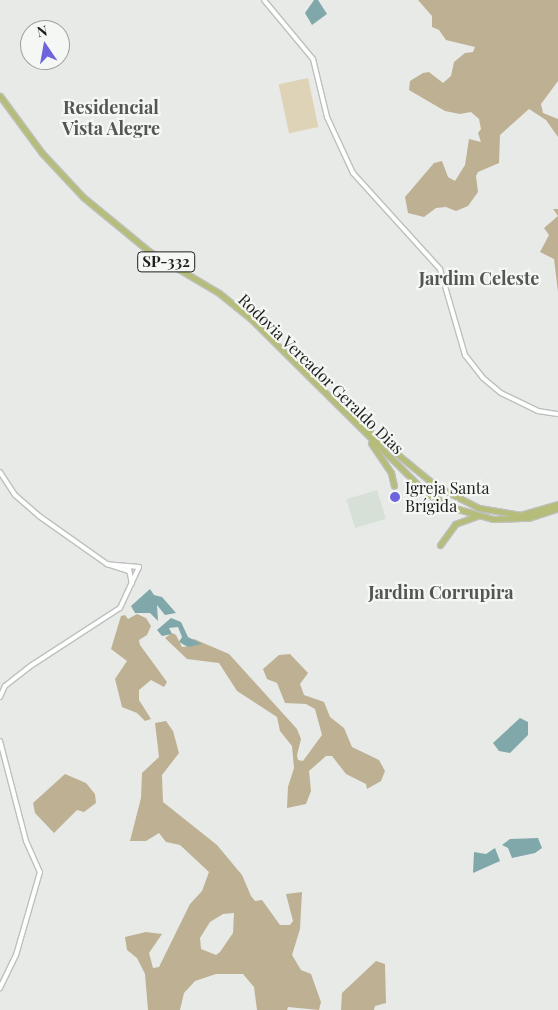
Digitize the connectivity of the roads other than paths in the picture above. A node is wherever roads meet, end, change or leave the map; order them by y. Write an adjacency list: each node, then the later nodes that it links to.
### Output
1 (264, 0): 4 (street)
2 (0, 96): 3 (main road, Rodovia Vereador Geraldo Dias / SP-332)
3 (345, 413): 5 (main road, Rodovia Vereador Geraldo Dias / SP-332); 10 (main road)
4 (558, 414)
5 (367, 436): 7 (main road); 11 (main road, Rodovia Vereador Geraldo Dias / SP-332)
6 (0, 472): 13 (street)
7 (394, 486)
8 (558, 504): 10 (main road, Rodovia Vereador Geraldo Dias / SP-332)
9 (558, 508): 11 (main road, Rodovia Vereador Geraldo Dias / SP-332)
10 (520, 515): 11 (main road, Rodovia Vereador Geraldo Dias / SP-332)
11 (478, 516): 12 (main road)
12 (440, 545)
13 (108, 564): 14 (street); 15 (street)
14 (131, 565): 15 (street); 16 (street)
15 (130, 571): 16 (street); 17 (street)
16 (138, 572): 17 (street)
17 (132, 584): 18 (street)
18 (0, 696)
19 (0, 741): 20 (street)
20 (0, 988)

